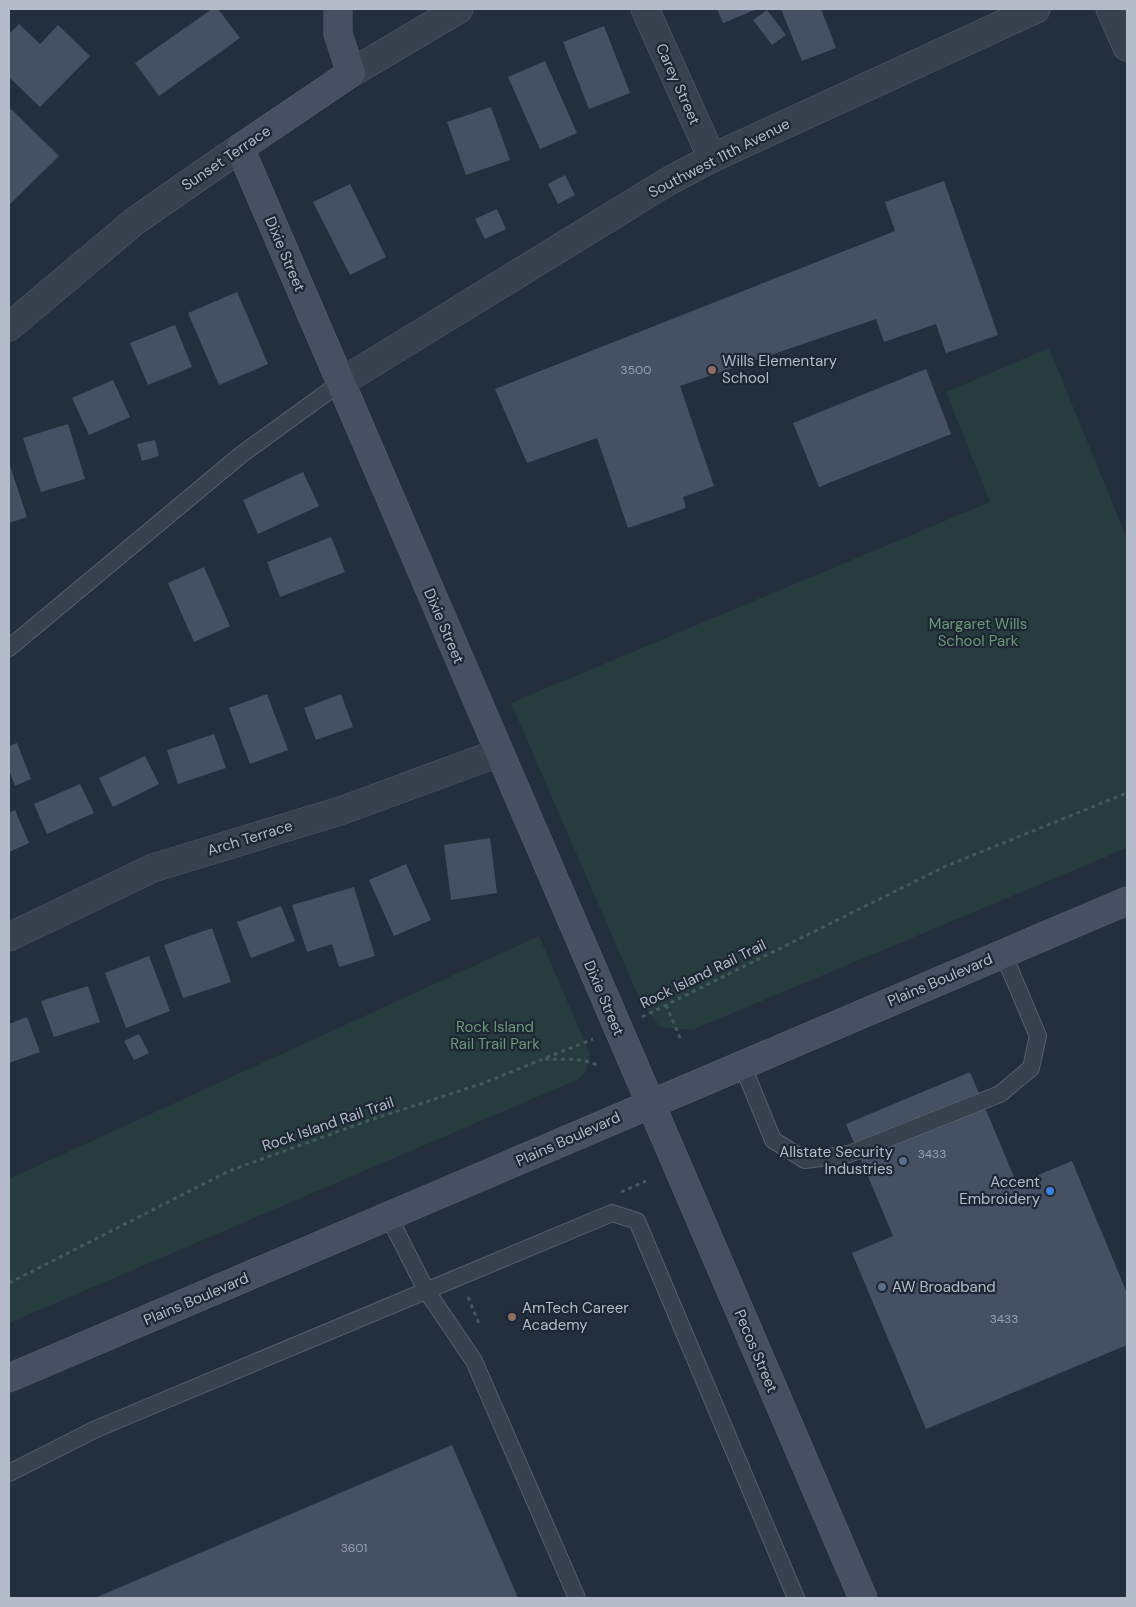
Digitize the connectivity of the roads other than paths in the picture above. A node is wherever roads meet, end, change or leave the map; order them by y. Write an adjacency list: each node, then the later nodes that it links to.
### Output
1 (338, 9): 7 (main road)
2 (459, 9): 7 (street, Sunset Terrace)
3 (645, 9): 9 (street, Carey Street)
4 (1036, 9): 9 (street, Southwest 11th Avenue)
5 (1110, 9): 6 (street)
6 (1127, 47)
7 (351, 73): 8 (main road, Sunset Terrace)
8 (240, 148): 10 (street, Sunset Terrace); 11 (main road, Dixie Street)
9 (712, 158): 11 (street, Southwest 11th Avenue)
10 (9, 327)
11 (340, 383): 12 (lane); 13 (main road, Dixie Street)
12 (9, 648)
13 (498, 753): 15 (street, Arch Terrace); 18 (main road, Dixie Street)
14 (1127, 901): 16 (main road, Plains Boulevard)
15 (9, 937)
16 (1003, 953): 17 (main road, Plains Boulevard); 17 (lane)
17 (742, 1064): 18 (main road, Plains Boulevard)
18 (650, 1104): 19 (main road, Plains Boulevard); 25 (main road, Pecos Street)
19 (389, 1217): 20 (lane); 21 (main road, Plains Boulevard)
20 (426, 1290): 22 (lane); 23 (lane); 24 (lane)
21 (9, 1378)
22 (9, 1473)
23 (577, 1598)
24 (796, 1598)
25 (862, 1598)

